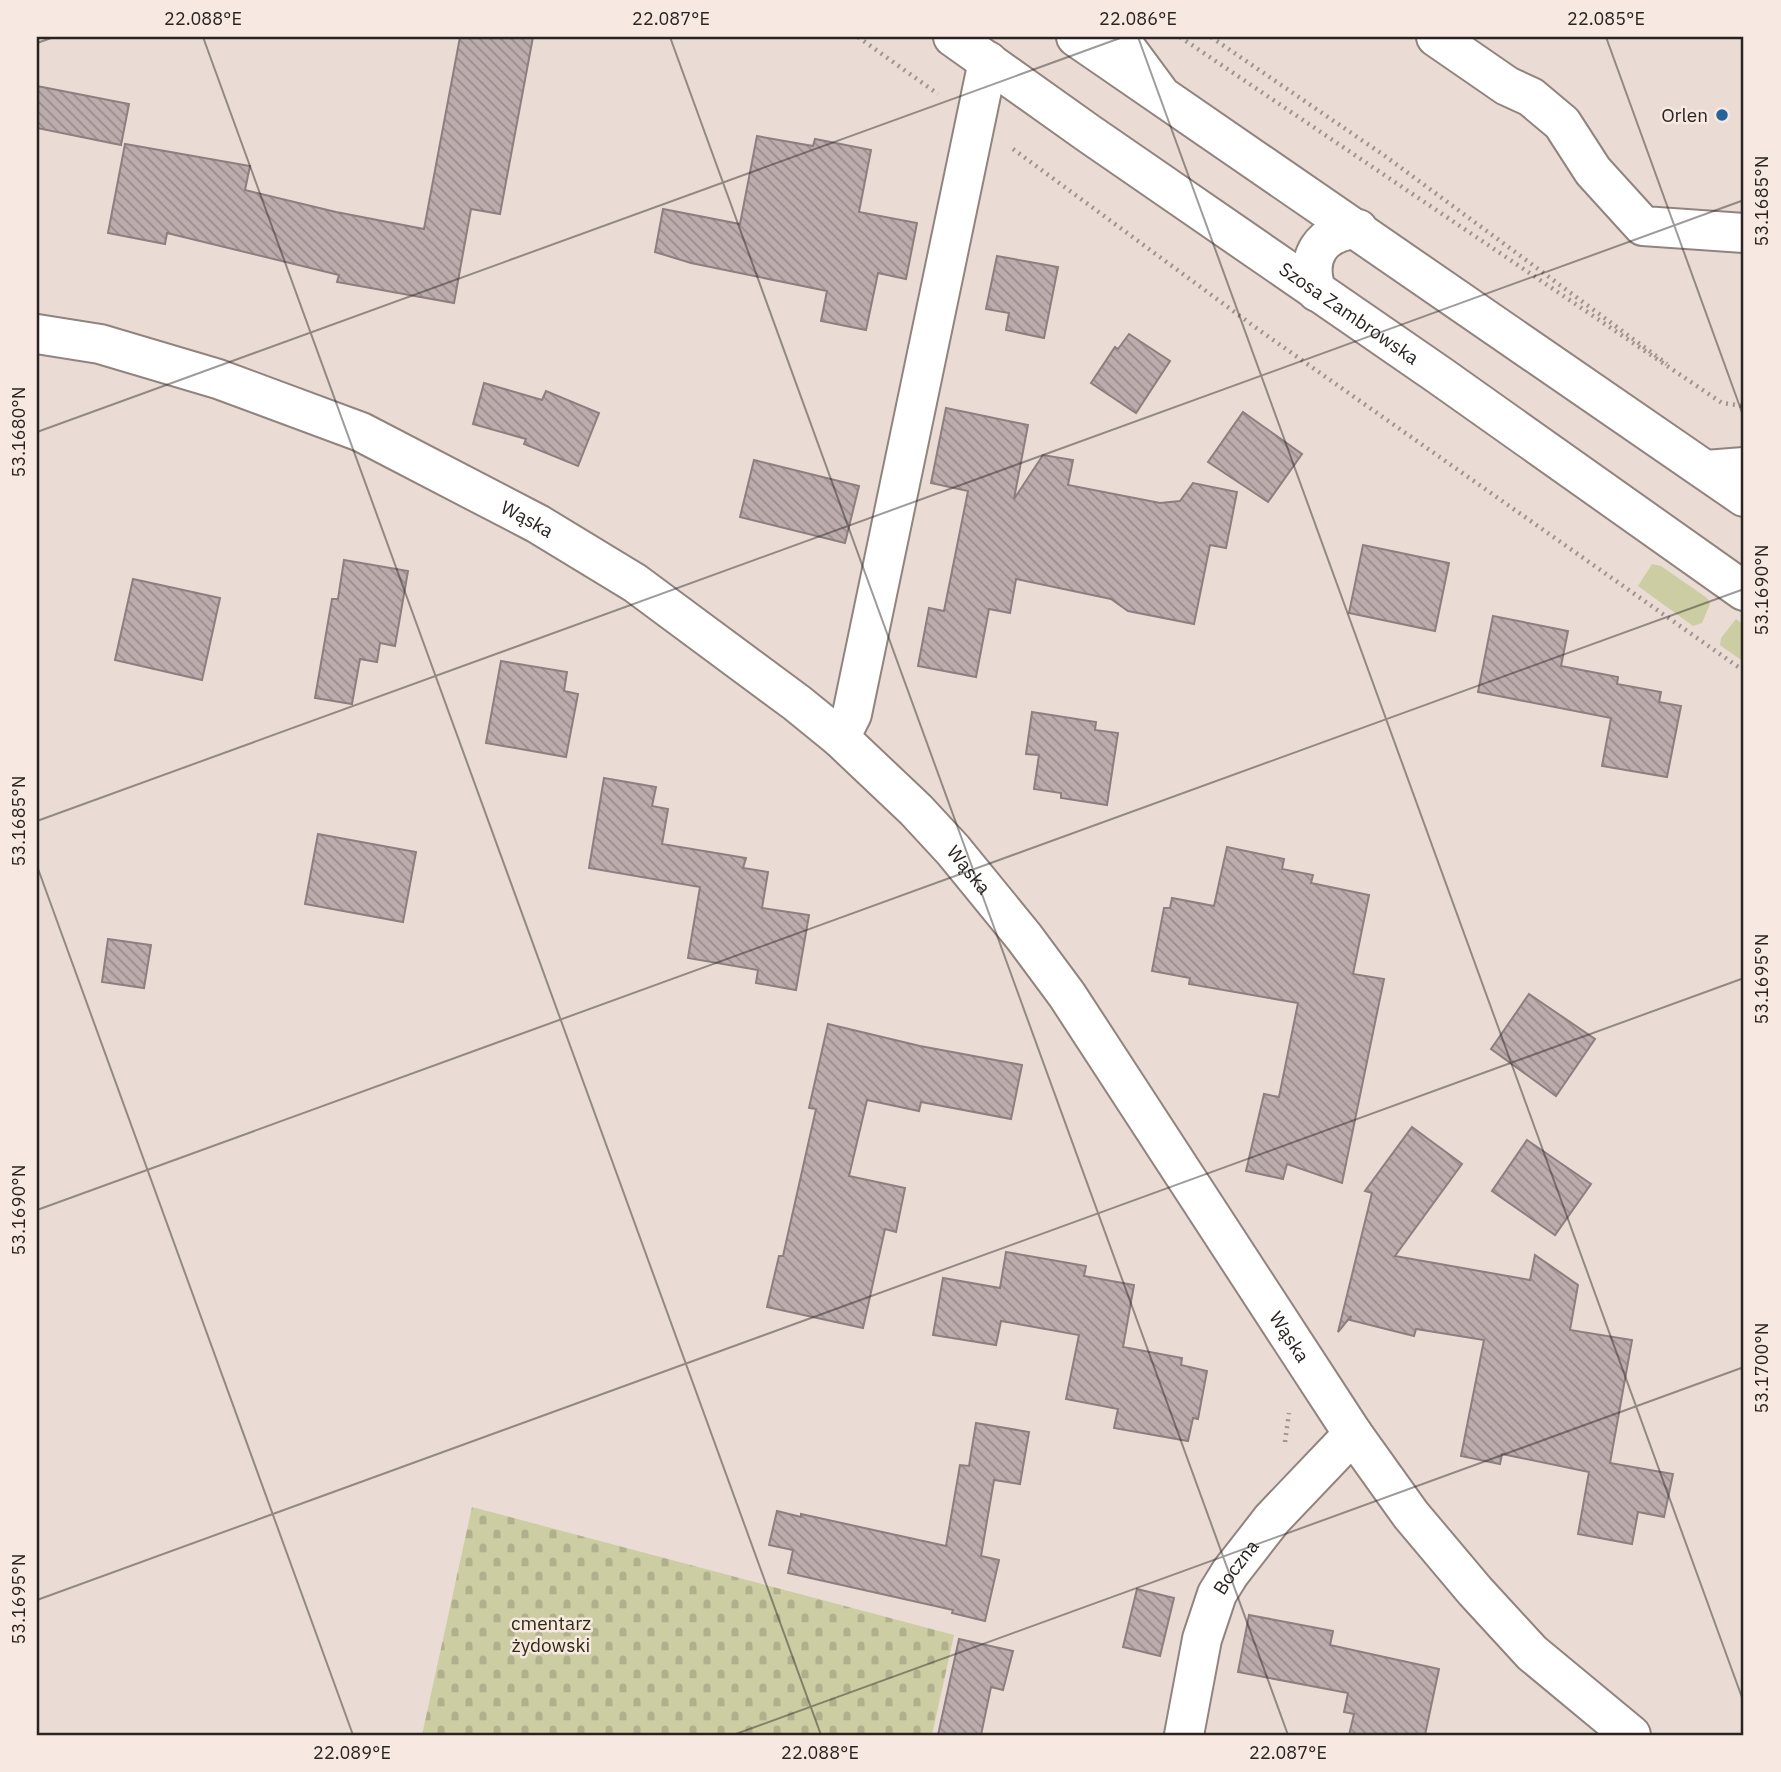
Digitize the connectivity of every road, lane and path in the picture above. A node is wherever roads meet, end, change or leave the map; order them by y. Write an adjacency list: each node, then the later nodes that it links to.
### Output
1 (858, 37): 10 (path)
2 (953, 37): 8 (street, Szosa Zambrowska)
3 (1076, 37): 9 (street)
4 (1118, 37): 9 (street)
5 (1180, 37): 15 (path)
6 (1211, 37): 15 (path)
7 (1436, 37): 12 (street)
8 (988, 61): 10 (street); 13 (street, Szosa Zambrowska)
9 (1161, 95): 11 (street)
10 (975, 121): 21 (path); 22 (street)
11 (1358, 229): 13 (street); 18 (street)
12 (1744, 233)
13 (1317, 292): 20 (street, Szosa Zambrowska)
14 (37, 334): 22 (street, Wąska)
15 (1722, 403): 16 (path)
16 (1744, 406)
17 (1744, 467): 18 (street)
18 (1706, 471): 19 (street)
19 (1744, 497)
20 (1744, 591)
21 (1744, 671)
22 (840, 738): 24 (street, Wąska)
23 (1288, 1405): 25 (path)
24 (1353, 1434): 26 (street, Boczna); 27 (street, Wąska)
25 (1284, 1443)
26 (1184, 1735)
27 (1631, 1735)

